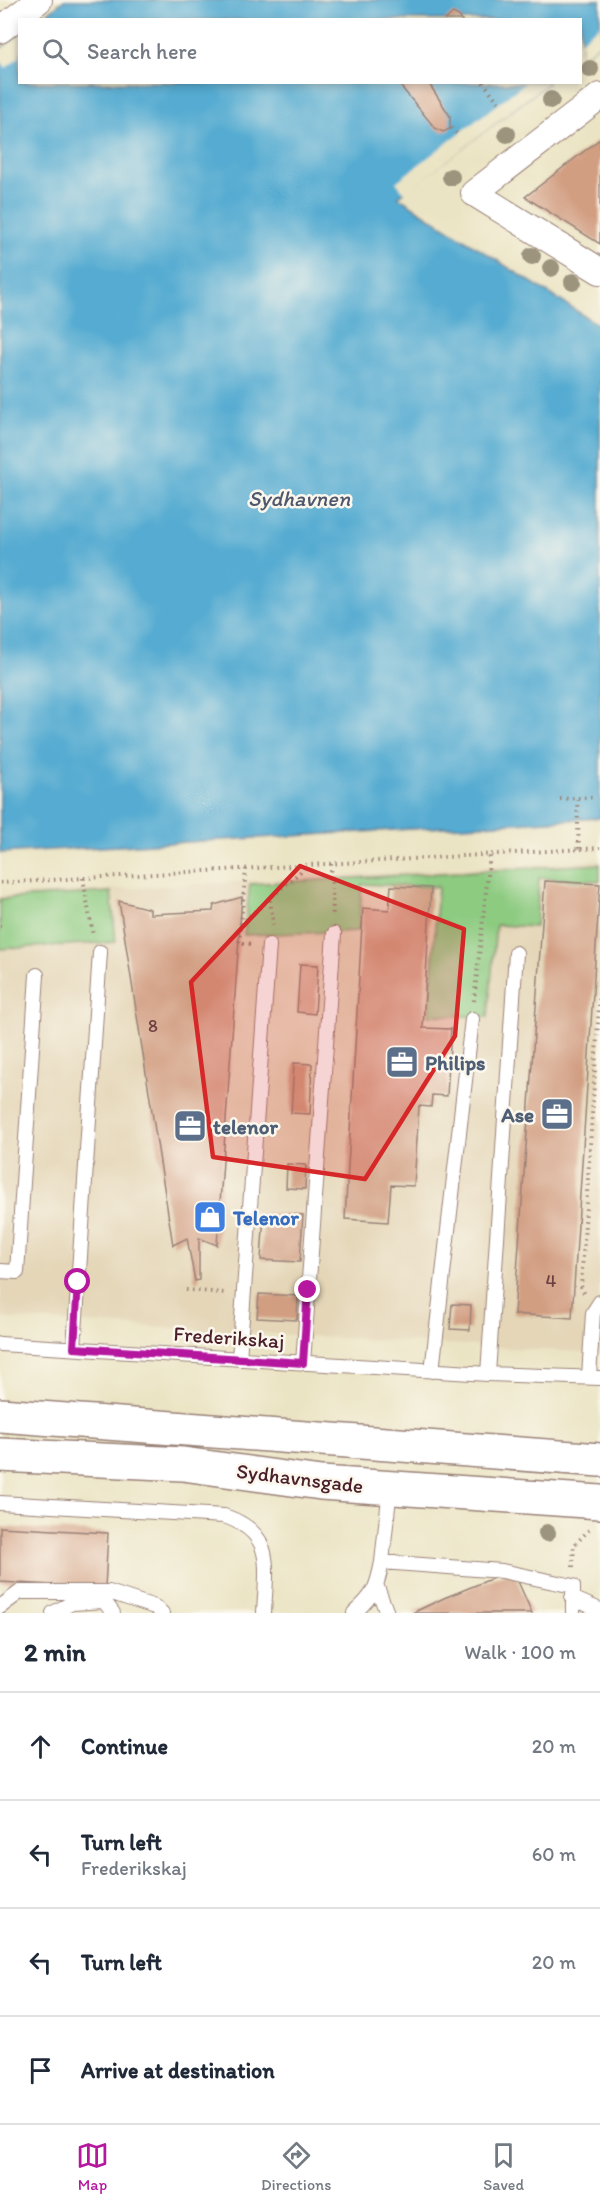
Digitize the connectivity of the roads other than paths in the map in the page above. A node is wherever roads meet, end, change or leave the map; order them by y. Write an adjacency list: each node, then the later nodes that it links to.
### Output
1 (39, 0): 2 (street)
2 (0, 30)
3 (600, 96): 4 (street)
4 (600, 271)
5 (334, 934): 16 (lane)
6 (269, 945): 15 (lane)
7 (100, 952): 14 (lane)
8 (516, 953): 18 (lane)
9 (37, 975): 11 (lane)
10 (472, 1019): 17 (lane)
11 (0, 1271)
12 (596, 1307): 19 (lane)
13 (0, 1344): 14 (lane, Frederikskaj)
14 (74, 1348): 15 (lane, Frederikskaj)
15 (240, 1359): 16 (lane, Frederikskaj)
16 (303, 1363): 17 (lane, Frederikskaj)
17 (432, 1371): 18 (lane, Frederikskaj)
18 (488, 1374): 19 (lane, Frederikskaj)
19 (594, 1378)
20 (0, 1416): 22 (street, Sydhavnsgade)
21 (0, 1455): 23 (street, Sydhavnsgade)
22 (600, 1460)
23 (390, 1488): 25 (street, Sydhavnsgade); 26 (lane)
24 (0, 1503): 35 (lane)
25 (596, 1513)
26 (382, 1562): 27 (lane); 28 (lane)
27 (377, 1587): 29 (lane); 37 (lane)
28 (573, 1592): 31 (lane); 38 (lane)
29 (372, 1606): 36 (lane)
30 (0, 1607): 34 (lane)
31 (600, 1610)
32 (53, 1613): 33 (lane)
33 (113, 1613)
34 (162, 1613)
35 (264, 1613)
36 (354, 1613)
37 (387, 1613)
38 (573, 1613)

